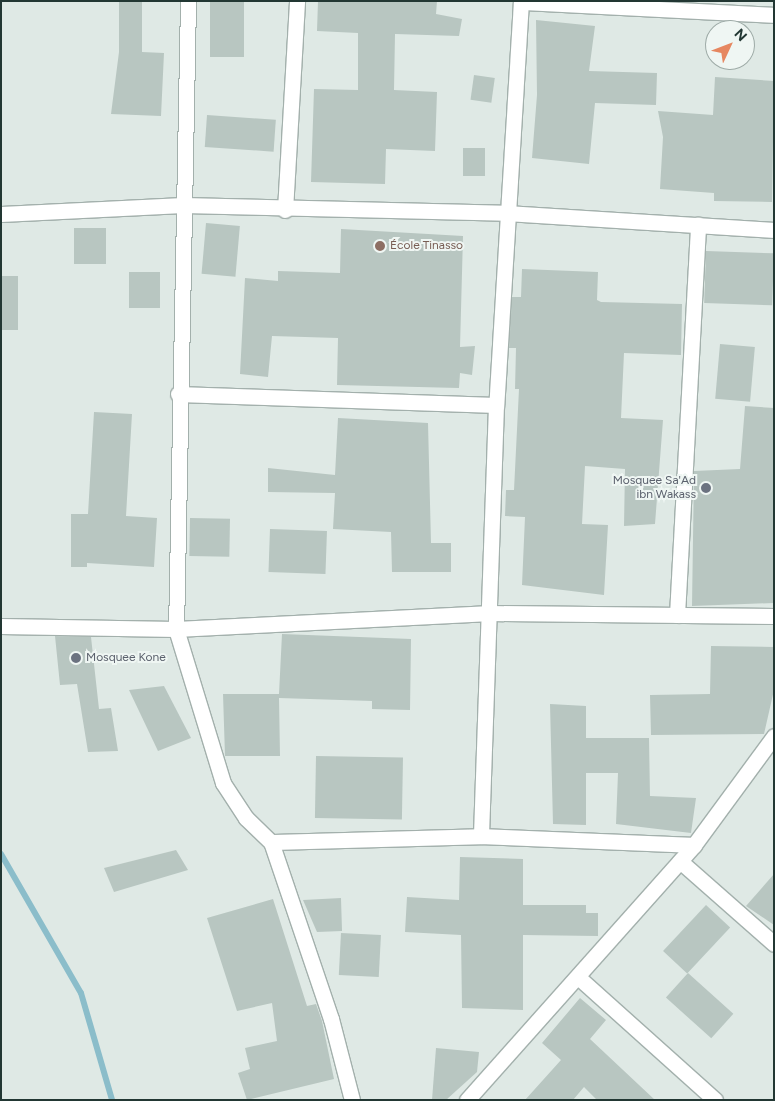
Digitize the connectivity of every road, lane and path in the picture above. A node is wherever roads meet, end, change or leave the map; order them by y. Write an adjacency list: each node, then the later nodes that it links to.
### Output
1 (188, 1): 6 (street)
2 (297, 1): 7 (street)
3 (521, 2): 4 (street); 8 (street)
4 (709, 6): 5 (street)
5 (774, 15)
6 (183, 205): 7 (street); 9 (street); 12 (street)
7 (285, 210): 8 (street)
8 (506, 213): 10 (street); 13 (street)
9 (1, 214)
10 (698, 225): 11 (street); 15 (street)
11 (774, 230)
12 (178, 394): 13 (street); 18 (street)
13 (496, 405): 14 (street)
14 (491, 613): 15 (street); 18 (street); 20 (street)
15 (677, 616): 16 (street)
16 (774, 616)
17 (1, 626): 18 (street)
18 (176, 629): 21 (street)
19 (771, 745): 22 (street)
20 (482, 836): 21 (street); 22 (street)
21 (271, 842): 26 (street)
22 (694, 845): 23 (street)
23 (680, 861): 24 (street); 25 (street)
24 (774, 944)
25 (578, 977): 27 (street); 28 (street)
26 (352, 1100)
27 (467, 1100)
28 (715, 1100)

